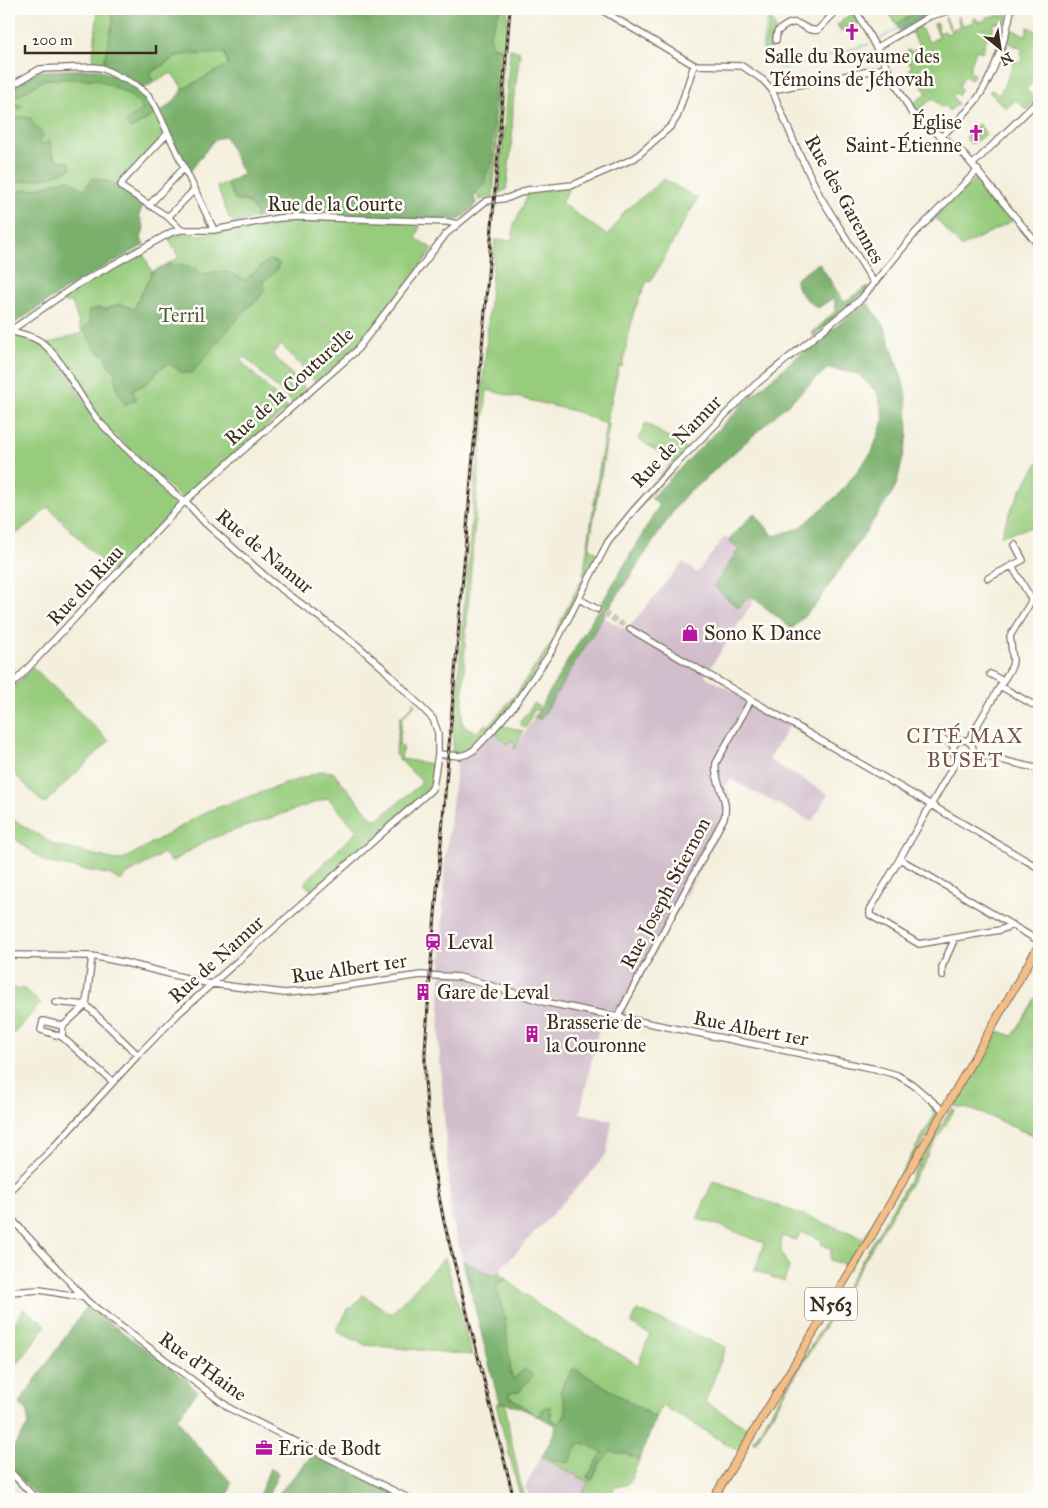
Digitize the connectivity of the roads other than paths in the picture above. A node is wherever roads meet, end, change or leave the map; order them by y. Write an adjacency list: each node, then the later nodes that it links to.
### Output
1 (600, 9): 8 (street, Rue des Garennes)
2 (838, 9): 6 (street)
3 (855, 9): 7 (street)
4 (956, 9): 7 (street)
5 (1011, 9): 14 (street)
6 (776, 40)
7 (876, 48): 9 (street)
8 (694, 65): 11 (street, Rue des Garennes); 21 (street, Rue de la Couturelle)
9 (886, 68): 11 (street); 14 (street)
10 (9, 87): 13 (street)
11 (772, 90): 25 (street, Rue des Garennes)
12 (1039, 100): 15 (street)
13 (168, 133): 16 (street); 19 (street)
14 (942, 136): 15 (street)
15 (973, 164): 17 (street)
16 (184, 168): 18 (street); 19 (street)
17 (978, 170): 24 (street); 25 (street, Rue de Namur)
18 (194, 189): 20 (street); 23 (street)
19 (149, 205): 20 (street)
20 (168, 217): 22 (street)
21 (457, 224): 23 (street, Rue de la Courte); 27 (street, Rue de la Couturelle)
22 (181, 230): 23 (street, Rue de la Courte); 26 (street, Rue de la Courte)
23 (214, 230)
24 (1039, 246)
25 (874, 284): 32 (street, Rue de Namur)
26 (9, 331): 27 (street, Rue de Namur)
27 (184, 502): 38 (street, Rue du Riau); 45 (street, Rue de Namur)
28 (1015, 545): 29 (street)
29 (1012, 566): 30 (street); 33 (street)
30 (988, 578)
31 (1039, 596): 33 (street)
32 (579, 599): 34 (street); 45 (street, Rue de Namur)
33 (1032, 600): 37 (street)
34 (597, 610)
35 (630, 629): 39 (street)
36 (990, 674): 37 (street)
37 (1001, 684): 40 (street); 42 (street)
38 (9, 688)
39 (751, 700): 48 (street); 60 (street, Rue Joseph Stiernon)
40 (1039, 708)
41 (942, 738): 43 (street)
42 (968, 741): 43 (street); 44 (street)
43 (954, 746): 46 (street)
44 (972, 753): 46 (street); 47 (street)
45 (438, 754): 57 (street, Rue de Namur)
46 (958, 758): 48 (street)
47 (1039, 769)
48 (931, 805): 49 (street); 50 (street)
49 (900, 859): 51 (street); 52 (street)
50 (1039, 868)
51 (1013, 925): 52 (street); 53 (street)
52 (955, 938): 56 (street)
53 (1039, 943): 65 (main road, N563)
54 (9, 956): 55 (street, Rue Albert 1er)
55 (92, 956): 57 (street, Rue Albert 1er); 59 (street)
56 (942, 976)
57 (211, 984): 60 (street, Rue Albert 1er); 63 (street, Rue de Namur)
58 (55, 1002): 59 (street)
59 (86, 1005): 61 (street); 63 (street)
60 (617, 1018): 65 (street, Rue Albert 1er)
61 (63, 1026): 62 (street); 62 (street)
62 (62, 1037): 64 (street)
63 (138, 1055): 64 (street, Rue de Namur)
64 (113, 1082): 66 (street, Rue de Namur)
65 (945, 1109): 73 (main road, N563)
66 (9, 1191)
67 (9, 1216): 69 (street, Rue d'Haine)
68 (9, 1292): 69 (street)
69 (82, 1297): 72 (street, Rue d'Haine)
70 (9, 1470): 71 (street)
71 (36, 1499)
72 (410, 1499)
73 (714, 1499)

